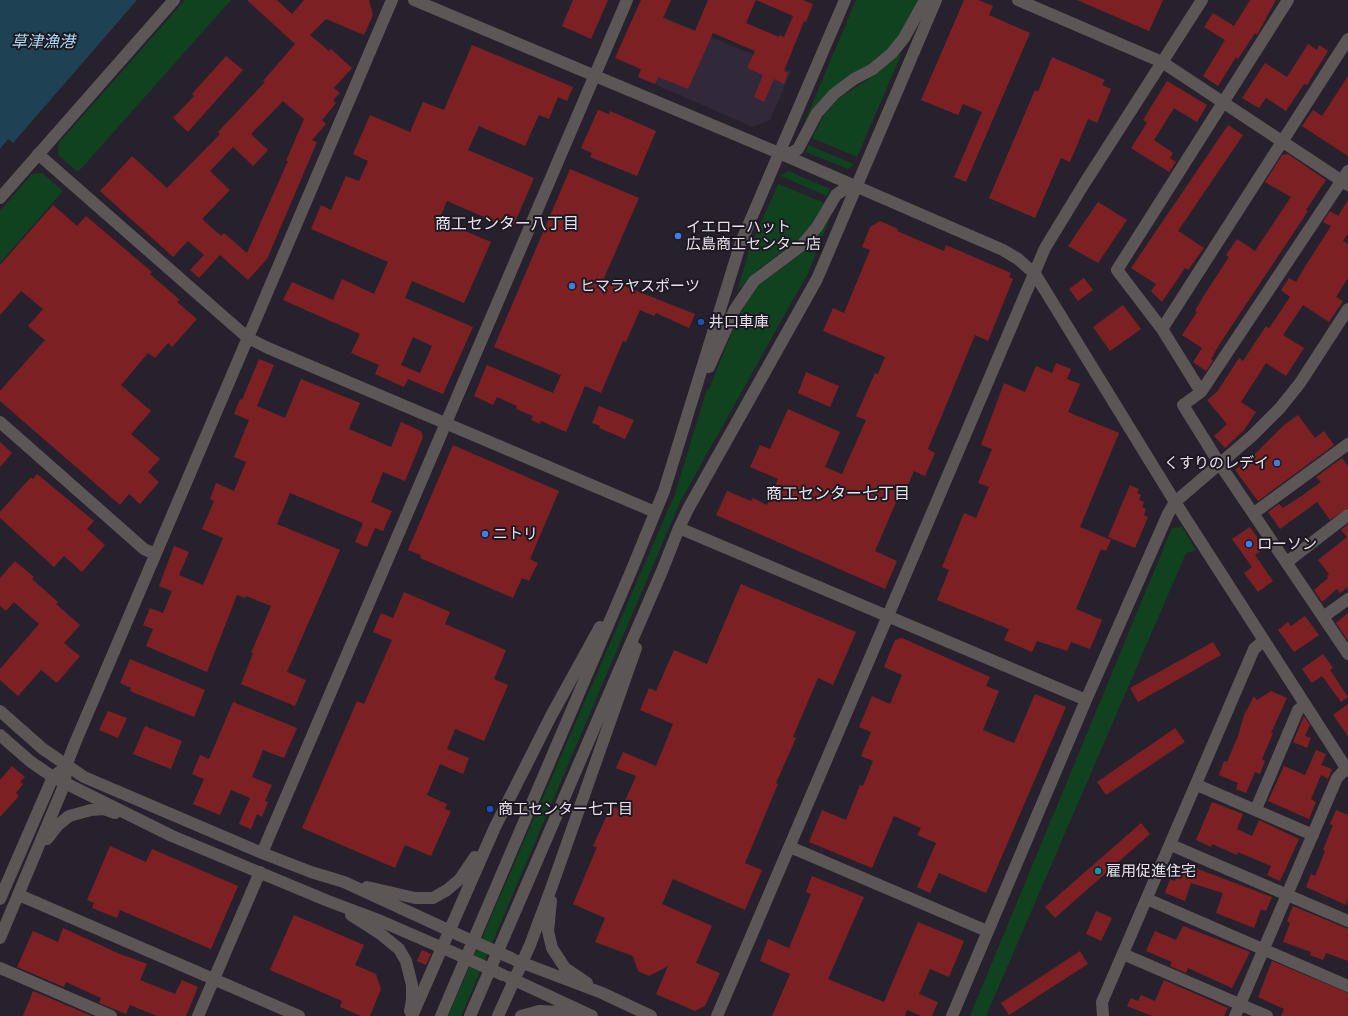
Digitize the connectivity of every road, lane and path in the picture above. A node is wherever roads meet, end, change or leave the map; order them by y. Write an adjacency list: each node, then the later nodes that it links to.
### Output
1 (174, 0): 17 (street)
2 (392, 0): 24 (street)
3 (414, 0): 13 (street)
4 (627, 0): 13 (street)
5 (845, 0): 16 (street)
6 (924, 0): 16 (street)
7 (936, 0): 19 (street)
8 (1018, 0): 12 (street)
9 (1202, 0): 12 (street)
10 (1288, 0): 14 (street)
11 (1348, 38): 15 (street)
12 (1162, 62): 14 (street); 21 (street)
13 (596, 75): 16 (street); 28 (street)
14 (1222, 102): 15 (street); 23 (street)
15 (1282, 142): 18 (street); 23 (street)
16 (779, 153): 19 (street); 26 (street)
17 (38, 154): 20 (street); 24 (street)
18 (1346, 179): 25 (street)
19 (856, 187): 21 (street); 26 (street); 35 (street)
20 (0, 198)
21 (1035, 274): 31 (street); 41 (street)
22 (1348, 309): 30 (street)
23 (1162, 329): 25 (street)
24 (248, 338): 28 (street); 36 (street)
25 (1201, 392): 30 (street)
26 (689, 410): 32 (street)
27 (0, 422): 36 (street)
28 (447, 422): 32 (street); 60 (street)
29 (1348, 444): 33 (street)
30 (1219, 463): 31 (street); 33 (street)
31 (1175, 502): 43 (street); 45 (street)
32 (655, 512): 38 (street)
33 (1254, 513): 37 (street)
34 (1348, 515): 37 (street)
35 (679, 528): 39 (street); 41 (street)
36 (155, 554): 49 (street)
37 (1287, 562): 42 (street)
38 (632, 569): 55 (street); 88 (street)
39 (662, 572): 64 (street); 89 (street)
40 (1348, 599): 42 (street)
41 (887, 616): 45 (street); 59 (street)
42 (1323, 617): 44 (street)
43 (1263, 642): 46 (street); 53 (street)
44 (1348, 654)
45 (1086, 700): 71 (street)
46 (1304, 705): 50 (street); 54 (street)
47 (0, 711): 49 (street)
48 (0, 734): 51 (street)
49 (66, 766): 51 (street); 52 (street); 60 (street)
50 (1347, 768): 56 (street)
51 (53, 777): 52 (street); 67 (street)
52 (66, 783): 57 (street); 61 (street)
53 (1197, 785): 54 (street); 58 (street)
54 (1256, 809): 56 (street)
55 (495, 826): 63 (street); 72 (street)
56 (1313, 835): 66 (street)
57 (172, 836): 61 (street); 62 (street)
58 (1171, 845): 66 (street); 68 (street)
59 (790, 847): 71 (street); 95 (street)
60 (262, 853): 63 (street)
61 (31, 866): 65 (street)
62 (260, 872): 69 (street); 79 (street)
63 (344, 882): 72 (street)
64 (552, 886): 77 (street); 82 (street)
65 (19, 895): 73 (street); 79 (street)
66 (1286, 895): 70 (street); 74 (street)
67 (0, 899)
68 (1147, 899): 74 (street); 76 (street)
69 (328, 901): 75 (street); 87 (street)
70 (1347, 919)
71 (987, 931): 96 (street)
72 (454, 933): 75 (street); 77 (street, bridge)
73 (0, 938)
74 (1264, 948): 81 (street); 83 (street)
75 (447, 950): 80 (street, bridge); 87 (street)
76 (1123, 954): 83 (street); 97 (street)
77 (516, 960): 80 (street); 82 (street)
78 (0, 968): 84 (street)
79 (214, 979): 85 (street); 86 (street)
80 (515, 980): 90 (street); 93 (street)
81 (1348, 986)
82 (602, 994): 94 (street)
83 (1240, 1005): 98 (street); 99 (street)
84 (111, 1016)
85 (198, 1016)
86 (299, 1016)
87 (411, 1016)
88 (441, 1016)
89 (470, 1016)
90 (498, 1016)
91 (520, 1016): 92 (street)
92 (580, 1016)
93 (592, 1016)
94 (651, 1016)
95 (717, 1016)
96 (952, 1016)
97 (1103, 1016)
98 (1235, 1016)
99 (1267, 1016)

